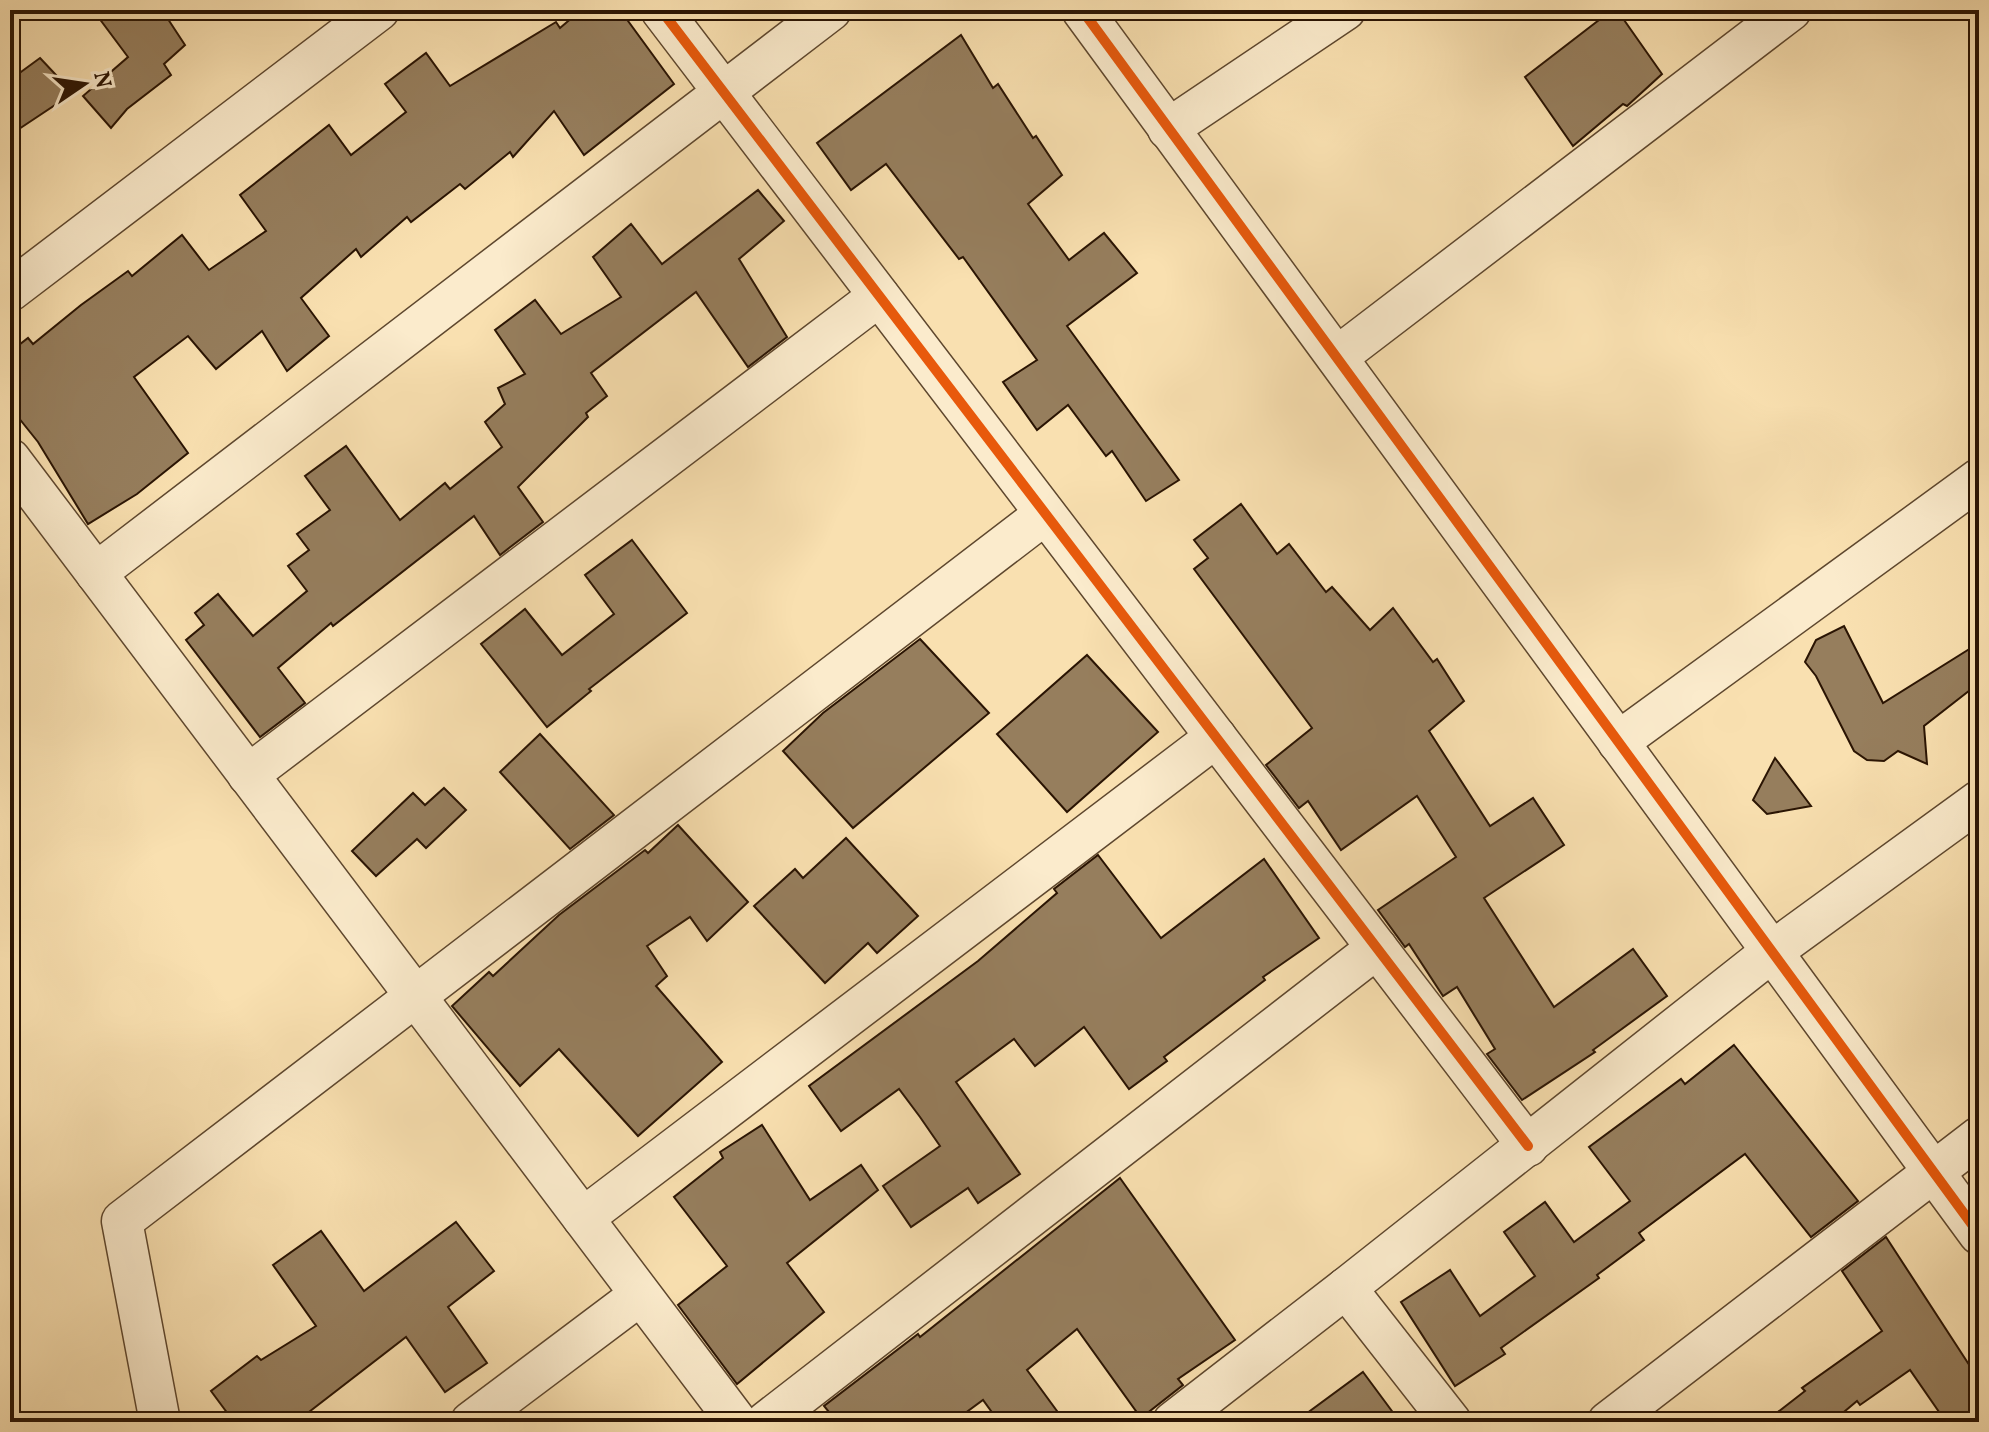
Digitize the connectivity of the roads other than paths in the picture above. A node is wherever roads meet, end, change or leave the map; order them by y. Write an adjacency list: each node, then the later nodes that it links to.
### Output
1 (379, 10): 9 (street)
2 (661, 10): 7 (street)
3 (831, 10): 7 (street)
4 (1082, 10): 8 (street)
5 (1345, 10): 8 (street)
6 (1791, 10): 11 (street)
7 (723, 92): 10 (street); 15 (street)
8 (1168, 129): 11 (street)
9 (10, 291)
10 (879, 296): 14 (street); 18 (street)
11 (1337, 357): 17 (street)
12 (10, 459): 15 (street)
13 (1979, 479): 17 (street)
14 (1045, 514): 16 (street); 22 (street)
15 (96, 573): 18 (street)
16 (1216, 737): 20 (street); 26 (street)
17 (1618, 742): 21 (street)
18 (248, 775): 22 (street)
19 (1979, 801): 21 (street)
20 (1377, 948): 24 (street); 33 (street)
21 (1774, 950): 24 (street); 25 (street)
22 (416, 997): 26 (street); 30 (street)
23 (1979, 1137): 25 (street)
24 (1528, 1146): 28 (street)
25 (1934, 1172): 27 (street); 36 (street)
26 (583, 1218): 29 (street)
27 (1979, 1234)
28 (1346, 1288): 34 (street); 35 (street)
29 (640, 1295): 31 (street); 32 (street)
30 (160, 1422)
31 (471, 1422)
32 (737, 1422)
33 (766, 1422)
34 (1173, 1422)
35 (1451, 1422)
36 (1608, 1422)

